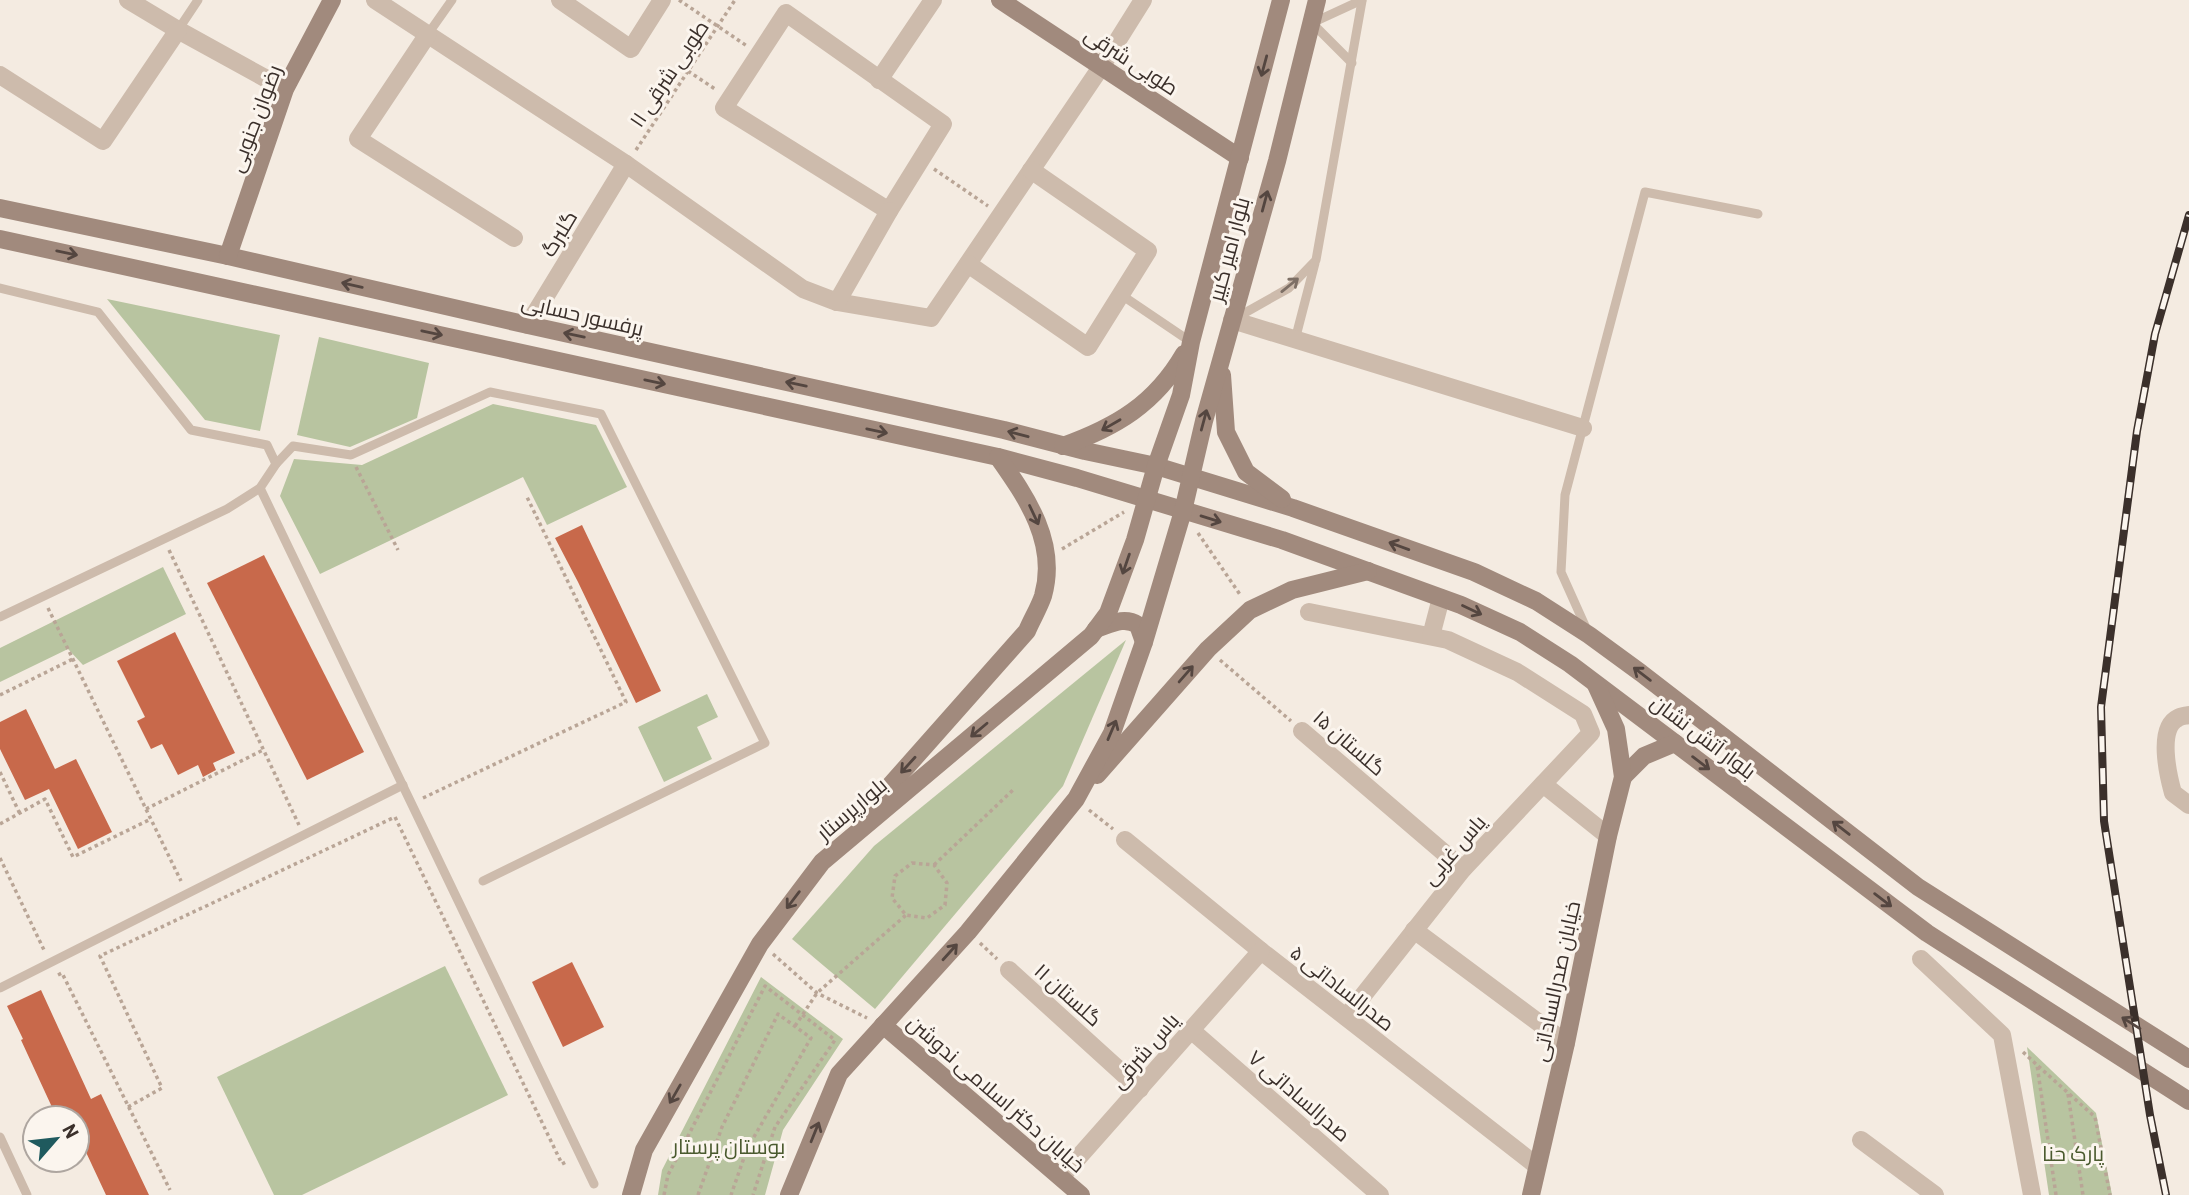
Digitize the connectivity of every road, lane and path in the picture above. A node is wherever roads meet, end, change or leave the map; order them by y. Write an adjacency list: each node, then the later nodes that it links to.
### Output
1 (128, 0): 19 (street)
2 (198, 0): 19 (lane)
3 (332, 0): 27 (main road, رضوان جنوبی)
4 (375, 0): 20 (street)
5 (453, 0): 20 (lane)
6 (560, 0): 7 (street)
7 (662, 0)
8 (679, 0): 18 (path)
9 (735, 0): 18 (path, طوبی شرقی ۱۱)
10 (933, 0): 26 (street)
11 (1000, 0): 16 (main road, طوبی شرقی)
12 (1143, 0): 23 (street)
13 (1280, 0): 29 (main road, بلوار امیر کبیر, one-way to 29)
14 (1317, 0): 17 (main road, بلوار امیر کبیر)
15 (1362, 1): 17 (lane); 22 (lane)
16 (1023, 6): 23 (main road, طوبی شرقی)
17 (1312, 23): 22 (lane); 45 (main road, بلوار امیر کبیر, one-way to 17)
18 (718, 26): 21 (path); 24 (path, طوبی شرقی ۱۱)
19 (178, 30): 25 (street); 27 (street)
20 (428, 34): 31 (street); 37 (street)
21 (759, 54): 26 (street); 28 (street)
22 (1352, 63): 40 (lane)
23 (1101, 66): 29 (main road, طوبی شرقی); 32 (street)
24 (688, 71): 28 (path); 31 (path, طوبی شرقی ۱۱)
25 (0, 75)
26 (879, 80): 30 (street)
27 (285, 89): 39 (main road, رضوان جنوبی)
28 (730, 98): 34 (street)
29 (1240, 158): 48 (main road, بلوار امیر کبیر)
30 (921, 160): 34 (street); 36 (path)
31 (626, 164): 44 (street); 46 (street, گلبرگ)
32 (1031, 170): 36 (street); 43 (street)
33 (0, 208): 39 (main road, پرفسور حسابی)
34 (889, 211): 44 (street)
35 (1758, 214): 50 (lane)
36 (1001, 215): 41 (street)
37 (514, 238)
38 (0, 239): 53 (main road, one-way to 53)
39 (228, 256): 46 (main road, پرفسور حسابی, one-way to 39)
40 (1316, 260): 45 (lane, one-way to 40); 47 (lane)
41 (968, 264): 43 (street); 44 (street)
42 (0, 288): 54 (lane)
43 (1120, 295): 48 (lane)
44 (837, 302)
45 (1232, 320): 47 (street); 49 (main road, بلوار امیر کبیر)
46 (528, 325): 51 (main road, پرفسور حسابی, one-way to 46)
47 (1295, 340): 50 (street)
48 (1191, 342): 51 (main road, one-way to 51); 55 (main road, بلوار امیر کبیر)
49 (1222, 362): 56 (main road, بلوار امیر کبیر, one-way to 49); 60 (main road)
50 (1583, 428): 72 (lane)
51 (1063, 446): 55 (main road, پرفسور حسابی)
52 (351, 455): 54 (lane); 63 (path); 104 (lane)
53 (998, 457): 59 (main road); 64 (main road, one-way to 64)
54 (276, 464): 57 (lane)
55 (1156, 466): 56 (main road, بلوار آتش نشان); 59 (main road, بلوار امیر کبیر)
56 (1190, 476): 60 (main road, بلوار آتش نشان); 61 (main road, بلوار امیر کبیر)
57 (260, 488): 62 (lane); 86 (lane)
58 (527, 497): 89 (path)
59 (1146, 499): 61 (main road, بلوار آتش نشان); 64 (path); 71 (main road, بلوارپرستار, one-way to 71)
60 (1293, 508): 72 (main road, بلوار آتش نشان, one-way to 60)
61 (1183, 511): 65 (main road, بلوار آتش نشان, one-way to 65); 68 (path); 74 (main road)
62 (163, 539): 66 (lane); 82 (path)
63 (398, 550)
64 (1048, 558): 101 (main road, one-way to 101)
65 (1368, 571): 67 (main road, بلوار آتش نشان); 68 (main road)
66 (43, 597): 70 (lane); 76 (path)
67 (1441, 598): 73 (street); 77 (main road, بلوار آتش نشان, one-way to 77)
68 (1250, 610): 75 (main road)
69 (1309, 612): 73 (street)
70 (0, 617)
71 (1096, 629): 74 (main road); 101 (main road, بلوارپرستار, one-way to 101)
72 (1590, 635): 124 (main road, بلوار آتش نشان, one-way to 72)
73 (1431, 636): 85 (street, یاس غربی)
74 (1144, 642): 88 (main road, one-way to 74)
75 (1208, 649): 80 (path, گلستان ۱۵); 88 (main road, one-way to 75)
76 (73, 659): 78 (path); 91 (path)
77 (1595, 682): 81 (main road, بلوار آتش نشان); 84 (main road)
78 (0, 695)
79 (2189, 715): 90 (street)
80 (1302, 731): 103 (street, گلستان ۱۵)
81 (1675, 743): 84 (main road); 127 (main road, بلوار آتش نشان, one-way to 127)
82 (263, 750): 91 (path); 96 (path)
83 (0, 772): 92 (path)
84 (1623, 777): 97 (main road, خیابان صدرالساداتی)
85 (1543, 784): 97 (street); 103 (street, یاس غربی)
86 (403, 785): 89 (lane); 96 (lane)
87 (1015, 788): 102 (path)
88 (1076, 799): 98 (path); 109 (main road)
89 (411, 803): 93 (path); 131 (lane)
90 (2189, 805)
91 (146, 809): 94 (path)
92 (20, 814): 94 (path); 95 (path)
93 (395, 817): 99 (path); 131 (path)
94 (151, 819): 105 (path)
95 (0, 824)
96 (303, 835): 99 (path); 105 (lane)
97 (1608, 836): 123 (main road, خیابان صدرالساداتی)
98 (1125, 840): 111 (street, صدرالساداتی ۵)
99 (312, 856): 106 (path)
100 (0, 858): 113 (path)
101 (822, 862): 110 (main road, بلوارپرستار, one-way to 110)
102 (934, 865): 107 (path); 107 (path)
103 (1463, 869): 108 (street, یاس غربی)
104 (483, 881)
105 (188, 894): 106 (path); 113 (lane)
106 (196, 911): 128 (path)
107 (906, 915): 117 (path)
108 (1414, 930): 119 (street, یاس غربی); 123 (street)
109 (968, 932): 114 (path, گلستان ۱۱); 120 (main road, one-way to 109)
110 (760, 944): 117 (path); 137 (main road, بلوارپرستار, one-way to 137)
111 (1261, 951): 119 (street, صدرالساداتی ۵); 122 (street, یاس شرقی)
112 (1921, 959): 147 (street)
113 (50, 963): 116 (lane)
114 (1009, 970): 125 (street, گلستان ۱۱)
115 (49, 979): 128 (path)
116 (0, 988)
117 (817, 993): 118 (path); 120 (path)
118 (802, 1014): 121 (path); 138 (path); 141 (path)
119 (1346, 1017): 132 (street, صدرالساداتی ۵)
120 (883, 1025): 133 (main road, خيابان دکتر اسلامی ندوشن); 142 (main road, one-way to 120)
121 (795, 1026): 139 (path); 140 (path)
122 (1191, 1030): 125 (street, یاس شرقی); 144 (street, صدرالساداتی ۷)
123 (1566, 1044): 132 (main road, خیابان صدرالساداتی)
124 (2189, 1059)
125 (1140, 1089): 133 (street, یاس شرقی)
126 (2068, 1092): 148 (path); 149 (path); 150 (path)
127 (2189, 1101)
128 (128, 1107): 135 (path)
129 (0, 1137): 136 (lane)
130 (1861, 1140): 146 (street)
131 (580, 1155): 134 (lane)
132 (1536, 1166): 145 (main road, خیابان صدرالساداتی)
133 (1061, 1177): 143 (main road, خيابان دکتر اسلامی ندوشن)
134 (594, 1184)
135 (170, 1190)
136 (27, 1195)
137 (631, 1195)
138 (664, 1195)
139 (698, 1195)
140 (731, 1195)
141 (753, 1195)
142 (789, 1195)
143 (1081, 1195)
144 (1380, 1195)
145 (1531, 1195)
146 (1935, 1195)
147 (2032, 1195)
148 (2056, 1195)
149 (2083, 1195)
150 (2110, 1195)

